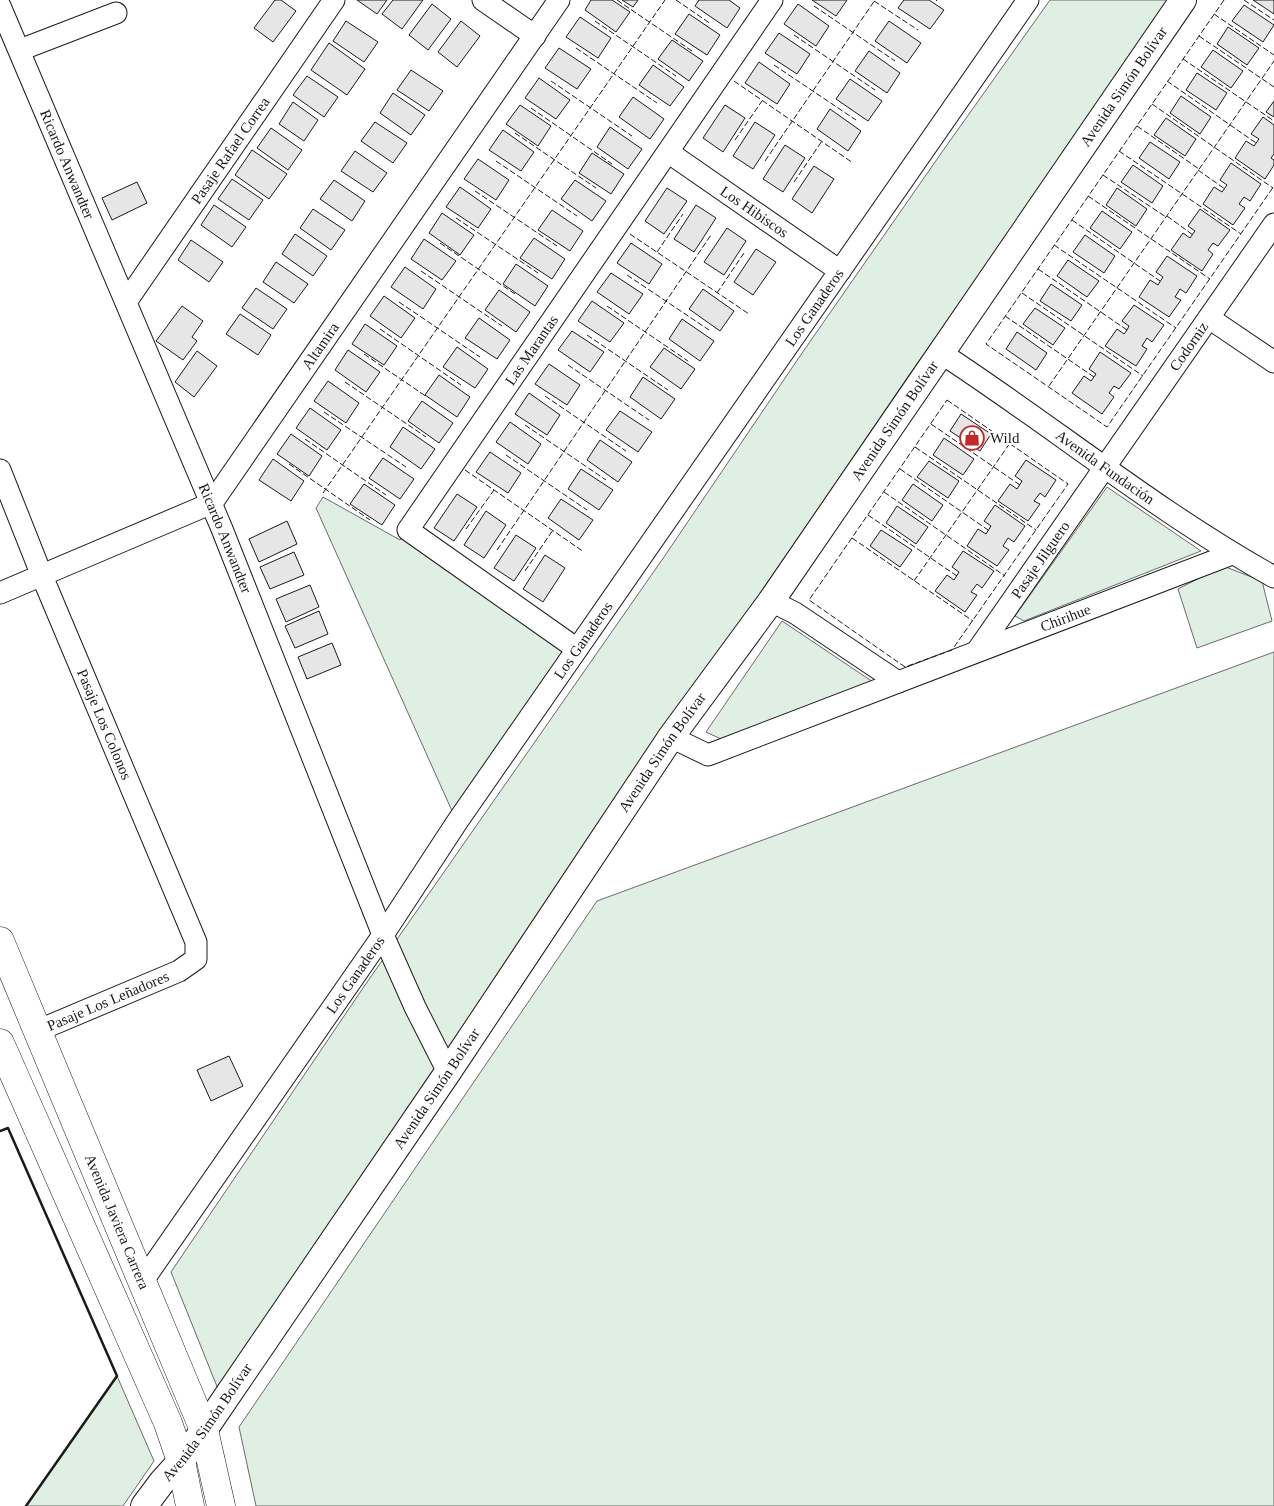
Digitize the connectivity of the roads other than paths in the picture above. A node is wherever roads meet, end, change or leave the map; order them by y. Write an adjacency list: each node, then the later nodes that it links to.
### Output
1 (333, 0): 14 (street, Pasaje Rafael Correa)
2 (483, 0): 9 (street)
3 (559, 0): 9 (street, Altamira)
4 (772, 0): 11 (street, Las Marantas)
5 (1028, 0): 13 (street, Los Ganaderos)
6 (1183, 0): 16 (street, Avenida Simón Bolívar)
7 (0, 6): 10 (street, Ricardo Anwandter)
8 (116, 13): 10 (street)
9 (535, 36): 20 (street, Altamira)
10 (20, 50): 14 (street, Ricardo Anwandter)
11 (668, 152): 13 (street, Los Hibiscos); 26 (street, Las Marantas)
12 (1274, 224): 15 (street, Codorniz)
13 (840, 271): 26 (street, Los Ganaderos)
14 (126, 302): 20 (street, Ricardo Anwandter)
15 (1210, 318): 17 (street); 18 (street, Codorniz)
16 (941, 353): 18 (street, Avenida Fundación); 25 (street, Avenida Simón Bolívar)
17 (1274, 362)
18 (1104, 468): 21 (street, Avenida Fundación); 27 (street, Pasaje Jilguero)
19 (0, 470): 22 (street, Pasaje Los Colonos)
20 (212, 503): 22 (street); 30 (street, Ricardo Anwandter)
21 (1232, 554): 23 (street, Avenida Fundación); 27 (street, Chirihue)
22 (42, 576): 24 (street); 32 (street, Pasaje Los Colonos)
23 (1274, 577)
24 (0, 593)
25 (771, 601): 28 (street); 29 (street, Avenida Simón Bolívar)
26 (577, 649): 30 (street, Los Ganaderos)
27 (977, 651): 28 (street, Chirihue)
28 (898, 682): 29 (street, Chirihue)
29 (671, 738): 35 (street, Avenida Simón Bolívar)
30 (383, 935): 35 (street, Ricardo Anwandter); 37 (street, Los Ganaderos)
31 (0, 941): 33 (main road, Avenida Javiera Carrera)
32 (179, 971): 33 (street, Pasaje Los Leñadores)
33 (37, 1031): 37 (main road, Avenida Javiera Carrera)
34 (0, 1045): 36 (main road)
35 (448, 1072): 38 (street, Avenida Simón Bolívar)
36 (94, 1257): 37 (main road); 39 (main road)
37 (142, 1282): 38 (main road, Avenida Javiera Carrera)
38 (204, 1430): 39 (street, Avenida Simón Bolívar); 42 (main road, Avenida Javiera Carrera)
39 (181, 1461): 40 (street, Avenida Simón Bolívar); 41 (main road)
40 (144, 1506)
41 (190, 1506)
42 (221, 1506)

